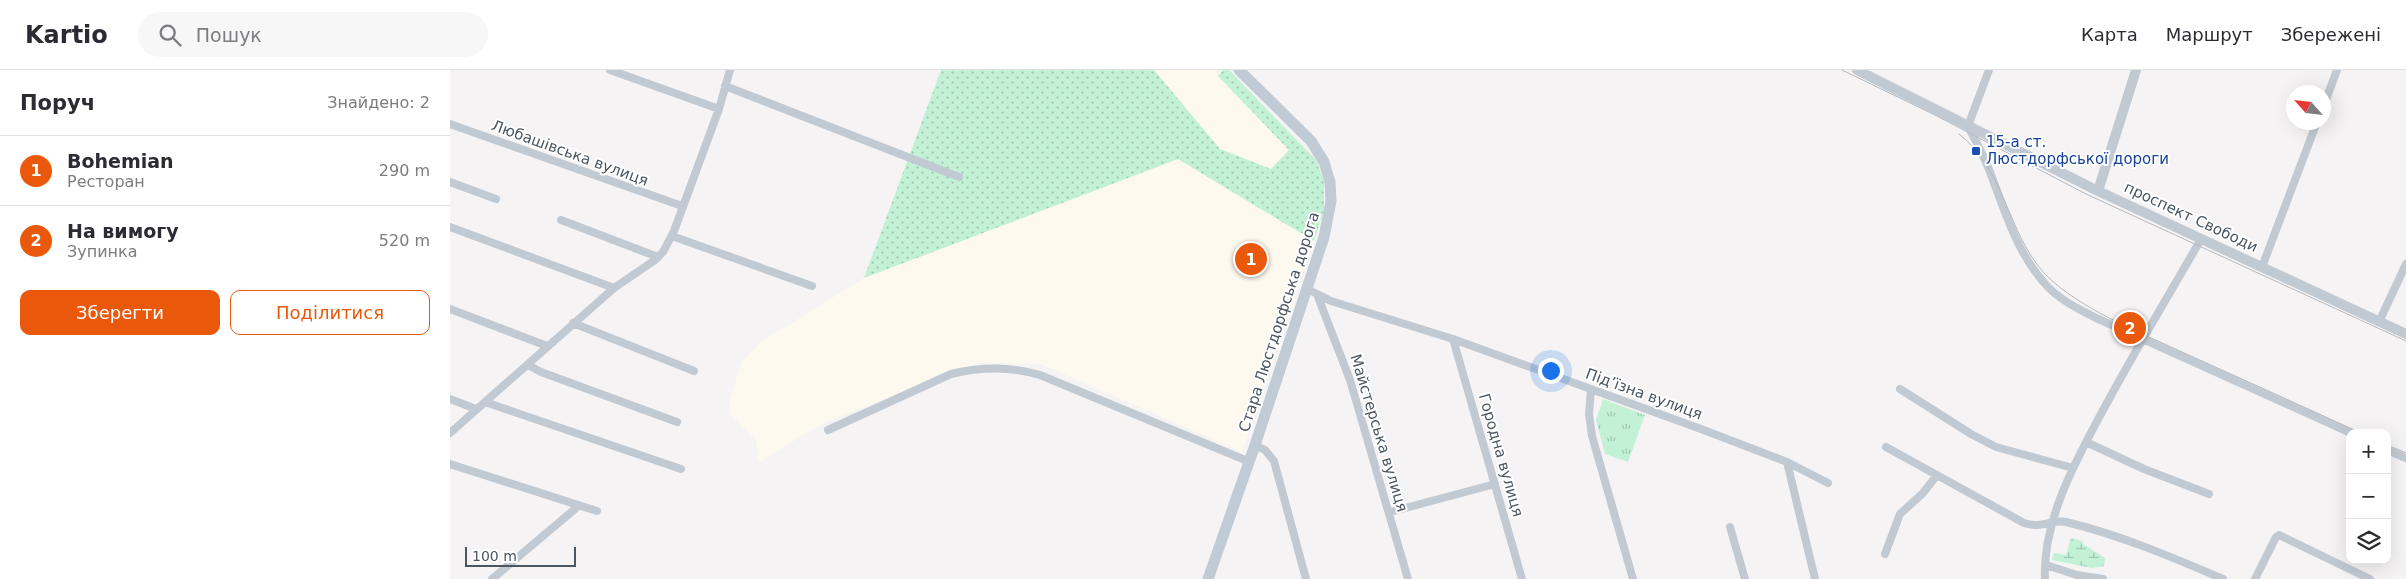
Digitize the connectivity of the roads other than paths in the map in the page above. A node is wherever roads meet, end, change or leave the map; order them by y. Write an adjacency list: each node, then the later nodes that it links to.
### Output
1 (610, 70): 10 (street)
2 (730, 70): 8 (street)
3 (1239, 70): 28 (main road, Стара Люстдорфська дорога)
4 (1858, 70): 12 (street, проспект Свободи)
5 (1989, 70): 12 (street)
6 (2136, 70): 16 (street)
7 (2337, 70): 9 (street)
8 (725, 86): 10 (street); 14 (street)
9 (2331, 86)
10 (719, 109): 18 (street)
11 (450, 124): 18 (street, Любашівська вулиця)
12 (1968, 126): 16 (street, проспект Свободи); 35 (street)
13 (2314, 130): 25 (street)
14 (959, 177)
15 (450, 182): 17 (street)
16 (2098, 191): 22 (street, проспект Свободи)
17 (496, 199)
18 (682, 206): 21 (street)
19 (561, 220): 23 (street)
20 (450, 227): 27 (street)
21 (672, 236): 23 (street); 26 (street)
22 (2201, 239): 25 (street, проспект Свободи); 35 (street)
23 (658, 257): 27 (street)
24 (2406, 264): 31 (street)
25 (2262, 267): 31 (street, проспект Свободи)
26 (812, 286)
27 (614, 288): 32 (street)
28 (1306, 289): 29 (street, Підʼїзна вулиця); 49 (main road, Стара Люстдорфська дорога)
29 (1318, 297): 34 (street, Підʼїзна вулиця); 64 (street, Майстерська вулиця)
30 (450, 309): 36 (street)
31 (2379, 322): 33 (street, проспект Свободи)
32 (573, 323): 36 (street); 38 (street)
33 (2406, 334)
34 (1453, 339): 40 (street, Підʼїзна вулиця); 60 (street, Городна вулиця)
35 (2142, 339): 46 (street); 48 (street)
36 (547, 346): 37 (street)
37 (528, 365): 42 (street); 44 (street)
38 (694, 372)
39 (1900, 389): 57 (street)
40 (1591, 390): 54 (street, Підʼїзна вулиця); 74 (street)
41 (450, 399): 43 (street)
42 (485, 402): 43 (street); 56 (street)
43 (476, 409): 47 (street)
44 (677, 422)
45 (828, 430): 53 (street)
46 (2346, 431)
47 (450, 433)
48 (2086, 442): 57 (street); 61 (street)
49 (1255, 446): 53 (main road, Стара Люстдорфська дорога); 71 (street)
50 (1886, 447): 58 (street)
51 (2391, 452): 52 (street)
52 (2406, 458)
53 (1250, 462): 70 (main road, Стара Люстдорфська дорога)
54 (1787, 462): 59 (street, Підʼїзна вулиця); 76 (street)
55 (450, 464): 62 (street)
56 (681, 468)
57 (2073, 468): 65 (street)
58 (1937, 474): 65 (street); 67 (street)
59 (1828, 483)
60 (1495, 484): 64 (street); 73 (street, Городна вулиця)
61 (2209, 494)
62 (577, 505): 63 (street); 69 (street)
63 (597, 511)
64 (1390, 512): 72 (street, Майстерська вулиця)
65 (2054, 523): 68 (street); 79 (street)
66 (1730, 526): 75 (street)
67 (1884, 554)
68 (2046, 565): 77 (street); 78 (street)
69 (492, 579)
70 (1208, 579)
71 (1306, 579)
72 (1408, 579)
73 (1522, 579)
74 (1632, 579)
75 (1745, 579)
76 (1815, 579)
77 (2045, 579)
78 (2103, 579)
79 (2223, 579)
80 (2255, 579): 81 (street)
81 (2370, 579)

